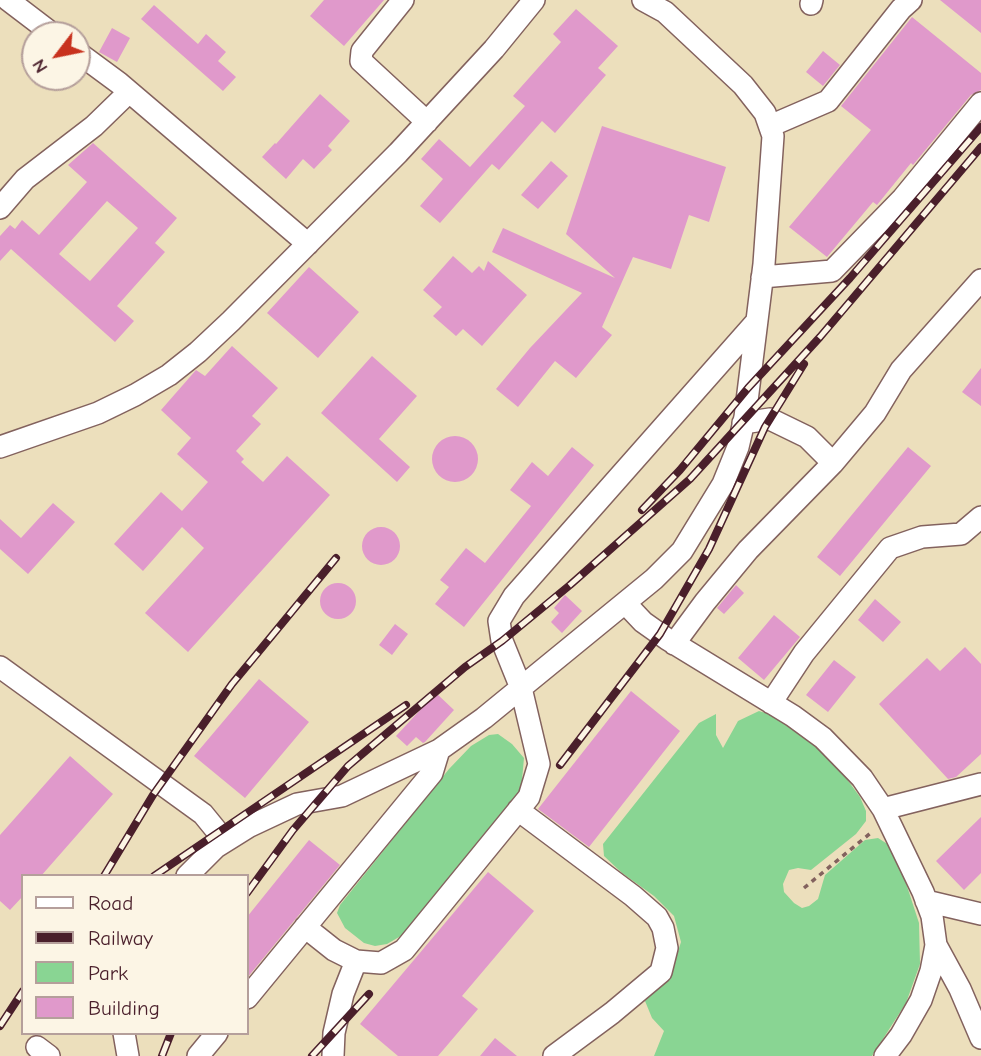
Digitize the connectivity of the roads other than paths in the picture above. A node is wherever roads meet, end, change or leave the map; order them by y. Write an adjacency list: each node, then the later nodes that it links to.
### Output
1 (8, 0): 6 (street)
2 (403, 0): 10 (street)
3 (534, 0): 10 (street)
4 (643, 0): 11 (street)
5 (911, 0): 11 (street)
6 (36, 21)
7 (91, 63): 8 (street)
8 (129, 92): 12 (street); 13 (street)
9 (981, 103): 14 (street)
10 (427, 122): 13 (street)
11 (770, 126): 14 (street)
12 (0, 208)
13 (308, 244): 18 (street)
14 (762, 277): 16 (street)
15 (981, 280): 19 (street)
16 (757, 321): 17 (street); 24 (street)
17 (743, 423): 19 (street); 21 (street)
18 (0, 447)
19 (833, 463): 22 (street)
20 (981, 517): 25 (street)
21 (625, 604): 22 (street); 24 (street)
22 (674, 644): 25 (street)
23 (0, 667): 30 (street)
24 (521, 688): 26 (street); 28 (street)
25 (771, 703): 29 (street)
26 (439, 750): 30 (street); 34 (street)
27 (981, 784): 29 (street)
28 (518, 810): 36 (street); 44 (street)
29 (886, 814): 32 (street)
30 (225, 841): 31 (street)
31 (189, 874)
32 (926, 901): 33 (street); 35 (street)
33 (981, 914)
34 (305, 927): 36 (street); 37 (street)
35 (936, 945): 40 (street); 45 (street)
36 (356, 961): 43 (street)
37 (248, 997)
38 (124, 1035): 41 (street)
39 (215, 1035): 42 (street)
40 (981, 1038)
41 (128, 1056)
42 (198, 1056)
43 (333, 1056)
44 (554, 1056)
45 (885, 1056)

